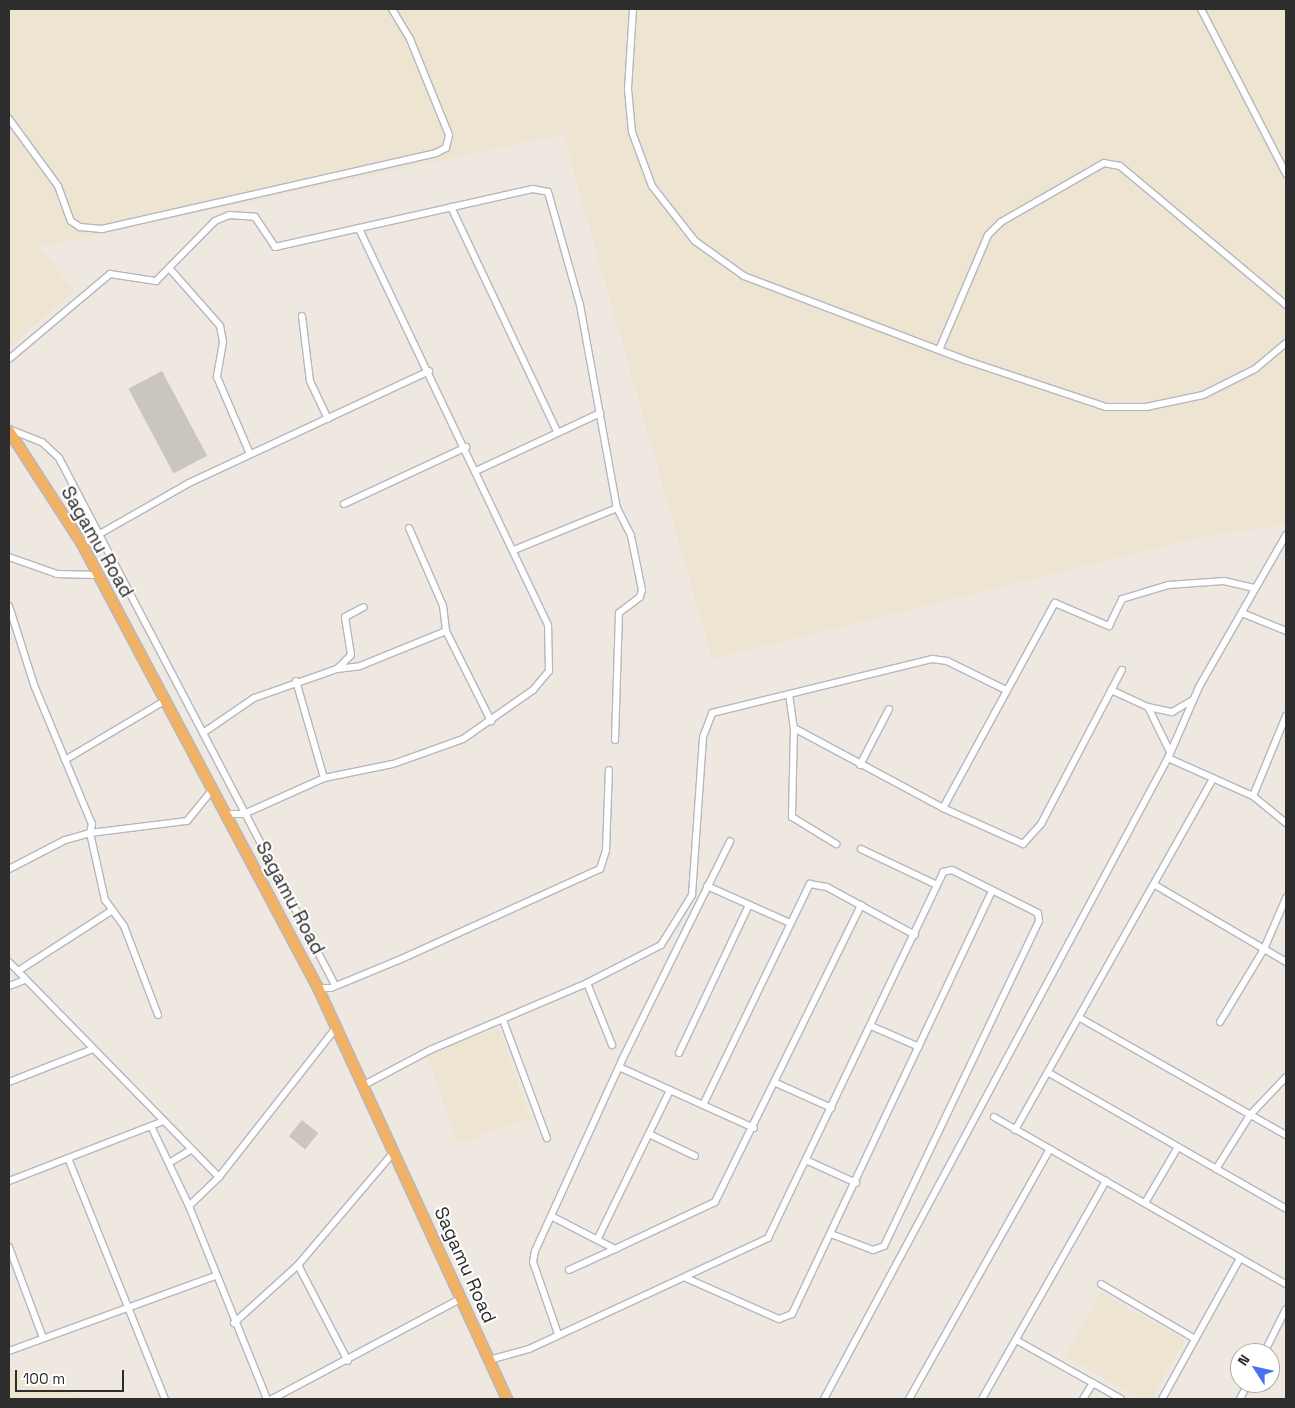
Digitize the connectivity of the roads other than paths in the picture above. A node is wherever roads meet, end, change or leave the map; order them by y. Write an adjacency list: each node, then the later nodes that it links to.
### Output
1 (392, 9): 4 (street)
2 (633, 9): 12 (street)
3 (1201, 9): 5 (street)
4 (9, 119)
5 (1286, 174)
6 (451, 207): 7 (street); 15 (street); 18 (street)
7 (359, 228): 8 (street); 14 (street)
8 (170, 269): 13 (street); 20 (street)
9 (1286, 305): 12 (street)
10 (302, 316): 16 (street)
11 (1286, 343): 12 (street)
12 (938, 350)
13 (9, 358)
14 (428, 371): 16 (street); 19 (street)
15 (600, 413): 18 (street); 23 (street)
16 (328, 419): 20 (street)
17 (9, 430): 26 (street); 27 (highway, Sagamu Road)
18 (557, 431): 21 (street)
19 (466, 448): 21 (street); 22 (street)
20 (250, 454): 26 (street)
21 (478, 470): 28 (street)
22 (344, 504)
23 (617, 508): 28 (street); 51 (street)
24 (409, 528): 35 (street)
25 (1286, 535): 31 (street)
26 (99, 539): 27 (street); 50 (street)
27 (82, 544): 30 (highway, Sagamu Road)
28 (514, 550): 48 (street)
29 (10, 559): 30 (street)
30 (97, 575): 43 (highway, Sagamu Road)
31 (1254, 588): 34 (street); 40 (street)
32 (9, 606): 53 (street)
33 (364, 607): 37 (street)
34 (1242, 614): 36 (street); 44 (street)
35 (446, 631): 37 (street); 48 (street)
36 (1286, 631)
37 (337, 669): 39 (street)
38 (1122, 670): 41 (street)
39 (296, 681): 50 (street); 56 (street)
40 (1004, 690): 42 (street); 60 (street)
41 (1111, 690): 45 (street); 60 (street)
42 (789, 694): 49 (street); 84 (street)
43 (166, 700): 53 (street); 58 (highway, Sagamu Road)
44 (1192, 700): 45 (street); 52 (street)
45 (1148, 707): 52 (street)
46 (889, 708): 54 (street)
47 (1286, 716): 59 (street)
48 (491, 721): 56 (street)
49 (794, 728): 54 (street); 66 (street)
50 (203, 733): 62 (street)
51 (615, 740)
52 (1169, 755): 57 (street); 161 (street)
53 (65, 760): 64 (street)
54 (860, 765): 60 (street)
55 (609, 770): 85 (street)
56 (324, 778): 62 (street)
57 (1213, 778): 59 (street); 70 (street)
58 (214, 788): 61 (highway, Sagamu Road); 64 (street)
59 (1253, 796): 63 (street)
60 (943, 808)
61 (227, 814): 62 (street); 87 (highway, Sagamu Road)
62 (244, 814): 85 (street)
63 (1286, 823)
64 (90, 833): 68 (street); 76 (street)
65 (730, 841): 71 (street)
66 (836, 844)
67 (861, 849): 69 (street)
68 (9, 869)
69 (937, 885): 72 (street); 78 (street)
70 (1155, 885): 79 (street); 89 (street)
71 (707, 886): 74 (street); 98 (street)
72 (992, 891): 95 (street); 133 (street)
73 (1286, 898): 79 (street)
74 (750, 905): 77 (street); 97 (street)
75 (862, 905): 77 (street); 78 (street); 102 (street)
76 (111, 911): 82 (street); 88 (street)
77 (790, 923): 105 (street)
78 (915, 935): 92 (street)
79 (1264, 949): 81 (street); 91 (street)
80 (9, 962): 82 (street)
81 (1286, 962)
82 (18, 971): 83 (street)
83 (25, 980): 86 (street); 96 (street)
84 (587, 983): 90 (street); 94 (street)
85 (335, 985): 87 (street)
86 (9, 986)
87 (318, 988): 93 (highway, Sagamu Road)
88 (158, 1015)
89 (1080, 1018): 99 (street); 107 (street)
90 (503, 1020): 103 (street); 115 (street)
91 (1220, 1022)
92 (872, 1026): 95 (street); 106 (street)
93 (336, 1028): 103 (highway, Sagamu Road); 125 (street)
94 (612, 1045)
95 (919, 1047): 128 (street)
96 (93, 1049): 101 (street); 109 (street)
97 (679, 1053)
98 (619, 1067): 104 (street); 132 (street)
99 (1049, 1073): 112 (street); 116 (street)
100 (1286, 1077): 107 (street)
101 (9, 1082)
102 (776, 1083): 106 (street); 111 (street)
103 (364, 1085): 119 (highway, Sagamu Road)
104 (670, 1090): 105 (street); 113 (street)
105 (703, 1105): 111 (street)
106 (832, 1108): 122 (street)
107 (1250, 1115): 114 (street); 124 (street)
108 (994, 1117): 112 (street)
109 (161, 1122): 110 (street); 118 (street)
110 (151, 1126): 121 (street); 123 (street)
111 (754, 1128): 136 (street)
112 (1015, 1130): 117 (street)
113 (649, 1134): 120 (street); 134 (street)
114 (1286, 1135)
115 (547, 1138)
116 (1178, 1147): 124 (street); 129 (street)
117 (1050, 1149): 127 (street); 162 (street)
118 (190, 1151): 123 (street); 125 (street)
119 (395, 1151): 138 (street); 144 (highway, Sagamu Road)
120 (694, 1156)
121 (68, 1158): 126 (street); 145 (street)
122 (808, 1161): 128 (street); 141 (street)
123 (169, 1163): 130 (street)
124 (1216, 1169): 131 (street)
125 (219, 1177): 130 (street)
126 (9, 1181)
127 (1106, 1181): 129 (street); 150 (street)
128 (856, 1183): 133 (street)
129 (1145, 1203): 137 (street)
130 (189, 1206): 140 (street)
131 (1286, 1209)
132 (551, 1216): 134 (street); 148 (street)
133 (830, 1234): 141 (street)
134 (597, 1240): 136 (street)
135 (9, 1247): 149 (street)
136 (615, 1249): 139 (street)
137 (1240, 1258): 143 (street); 151 (street)
138 (298, 1265): 147 (street); 155 (street)
139 (570, 1270)
140 (215, 1276): 145 (street); 147 (street)
141 (686, 1278): 148 (street)
142 (1101, 1284): 151 (street)
143 (1286, 1284)
144 (460, 1299): 154 (highway, Sagamu Road); 155 (street)
145 (126, 1306): 149 (street); 157 (street)
146 (1286, 1309): 152 (street)
147 (234, 1323): 158 (street)
148 (558, 1334): 154 (street)
149 (43, 1338): 153 (street)
150 (1016, 1340): 156 (street); 163 (street)
151 (1195, 1340): 166 (street)
152 (1269, 1343)
153 (9, 1351)
154 (489, 1360): 160 (highway, Sagamu Road)
155 (348, 1361): 159 (street)
156 (1093, 1383): 164 (street); 165 (street)
157 (165, 1399)
158 (267, 1399)
159 (272, 1399)
160 (507, 1399)
161 (824, 1399)
162 (909, 1399)
163 (982, 1399)
164 (1083, 1399)
165 (1121, 1399)
166 (1162, 1399)

